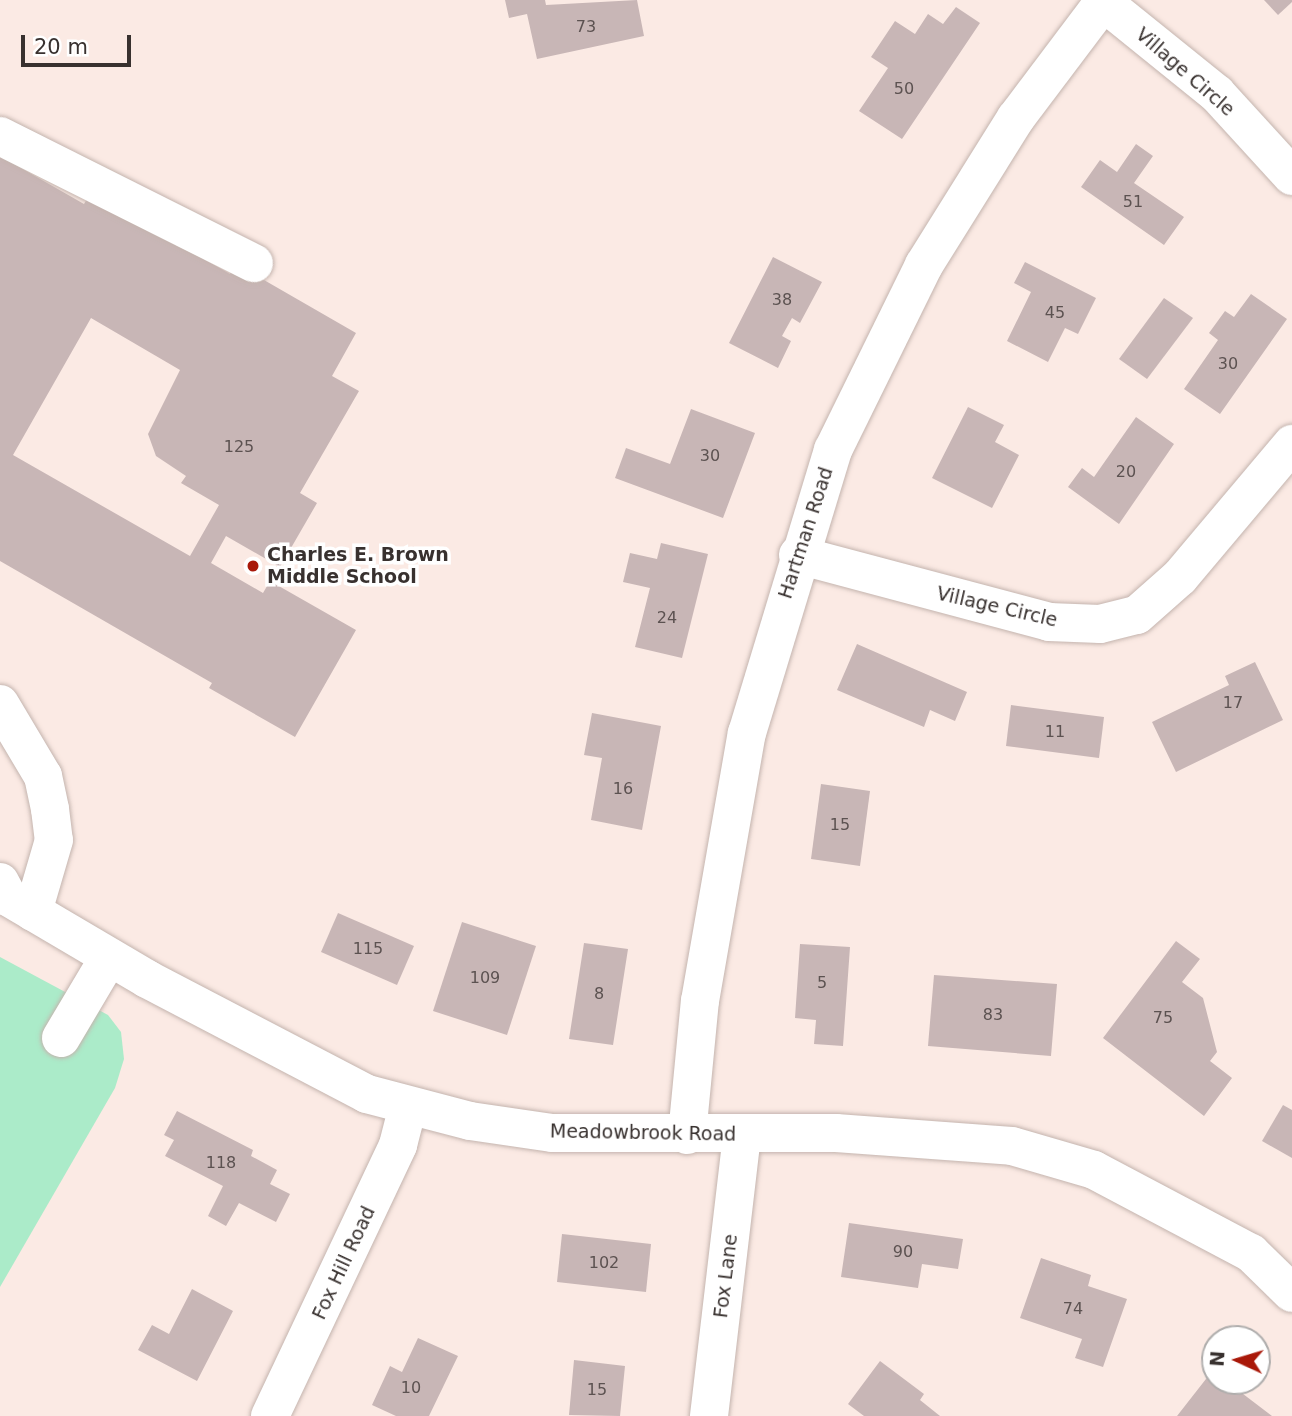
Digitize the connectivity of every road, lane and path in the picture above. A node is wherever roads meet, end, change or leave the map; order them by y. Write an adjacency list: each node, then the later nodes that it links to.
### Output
1 (1104, 1): 3 (street, Village Circle); 6 (street, Hartman Road)
2 (0, 136): 4 (street)
3 (1292, 176)
4 (254, 263)
5 (1292, 444): 6 (street, Village Circle)
6 (798, 555): 12 (street, Hartman Road)
7 (0, 704): 8 (street)
8 (10, 897): 9 (street, Meadowbrook Road)
9 (109, 957): 10 (street); 11 (street, Meadowbrook Road)
10 (61, 1038)
11 (408, 1107): 12 (street, Meadowbrook Road); 15 (street, Fox Hill Road)
12 (687, 1135): 13 (street, Meadowbrook Road)
13 (742, 1135): 14 (street, Meadowbrook Road); 16 (street, Fox Lane)
14 (1292, 1293)
15 (271, 1416)
16 (709, 1416)

